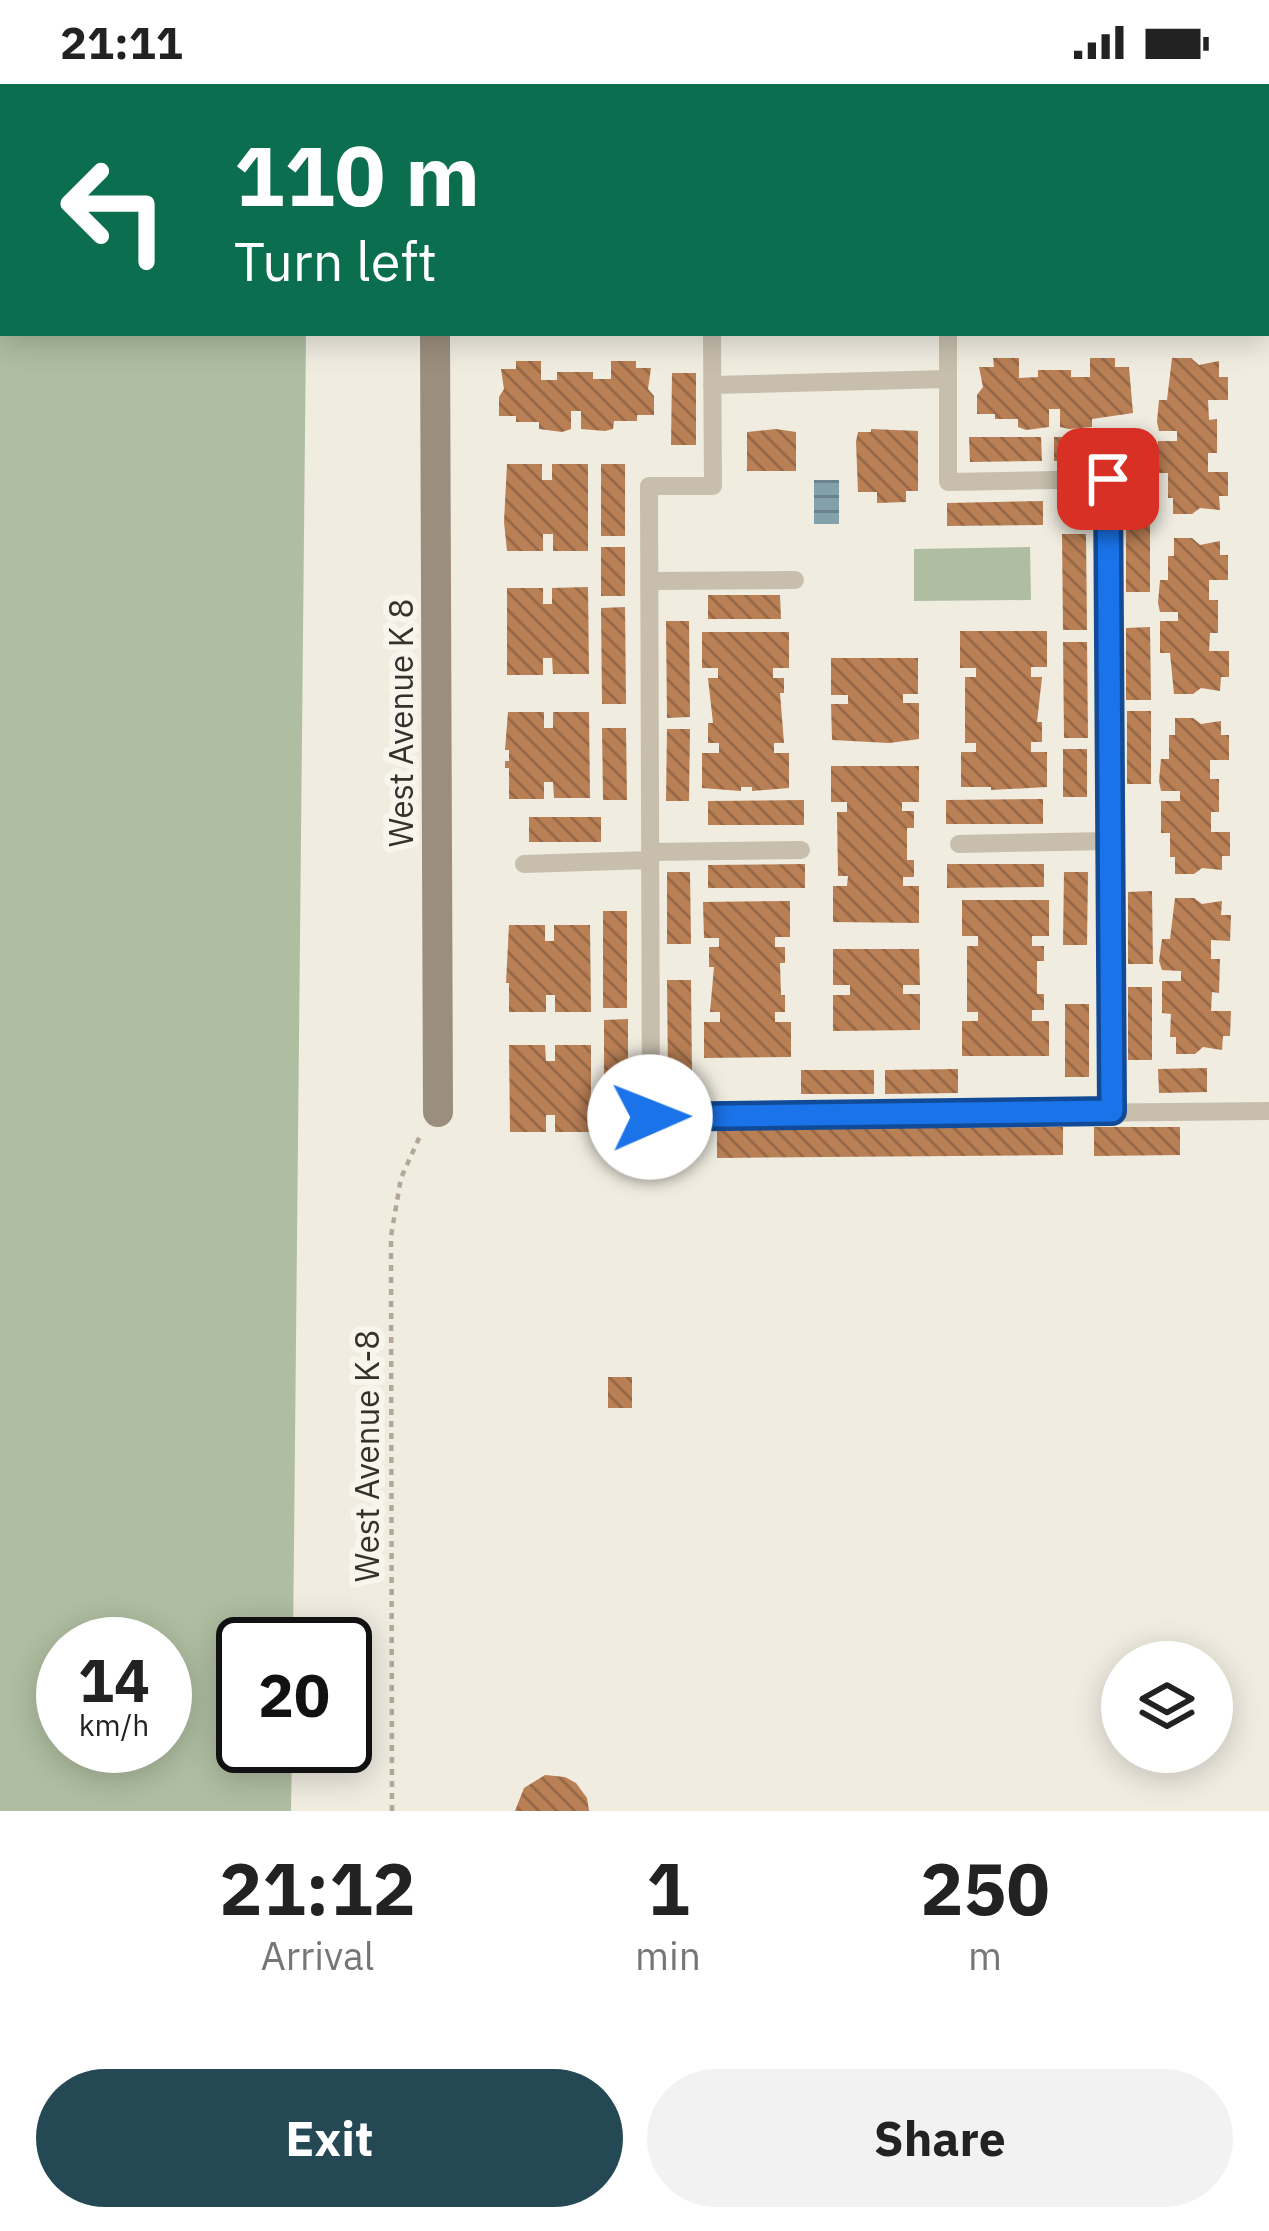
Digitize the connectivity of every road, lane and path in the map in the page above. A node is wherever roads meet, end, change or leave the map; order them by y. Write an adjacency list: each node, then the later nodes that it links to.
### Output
1 (435, 336): 15 (street, West Avenue K 8)
2 (712, 336): 5 (lane)
3 (948, 336): 4 (lane)
4 (948, 379): 5 (lane); 8 (lane)
5 (712, 385): 7 (lane)
6 (795, 580): 7 (lane)
7 (650, 581): 11 (lane)
8 (1111, 841): 9 (lane); 13 (lane)
9 (958, 844)
10 (801, 850): 11 (lane)
11 (650, 856): 12 (lane); 13 (lane)
12 (524, 864)
13 (1112, 1111): 14 (lane)
14 (1269, 1111)
15 (438, 1112): 16 (path, West Avenue K-8)
16 (392, 1811)

